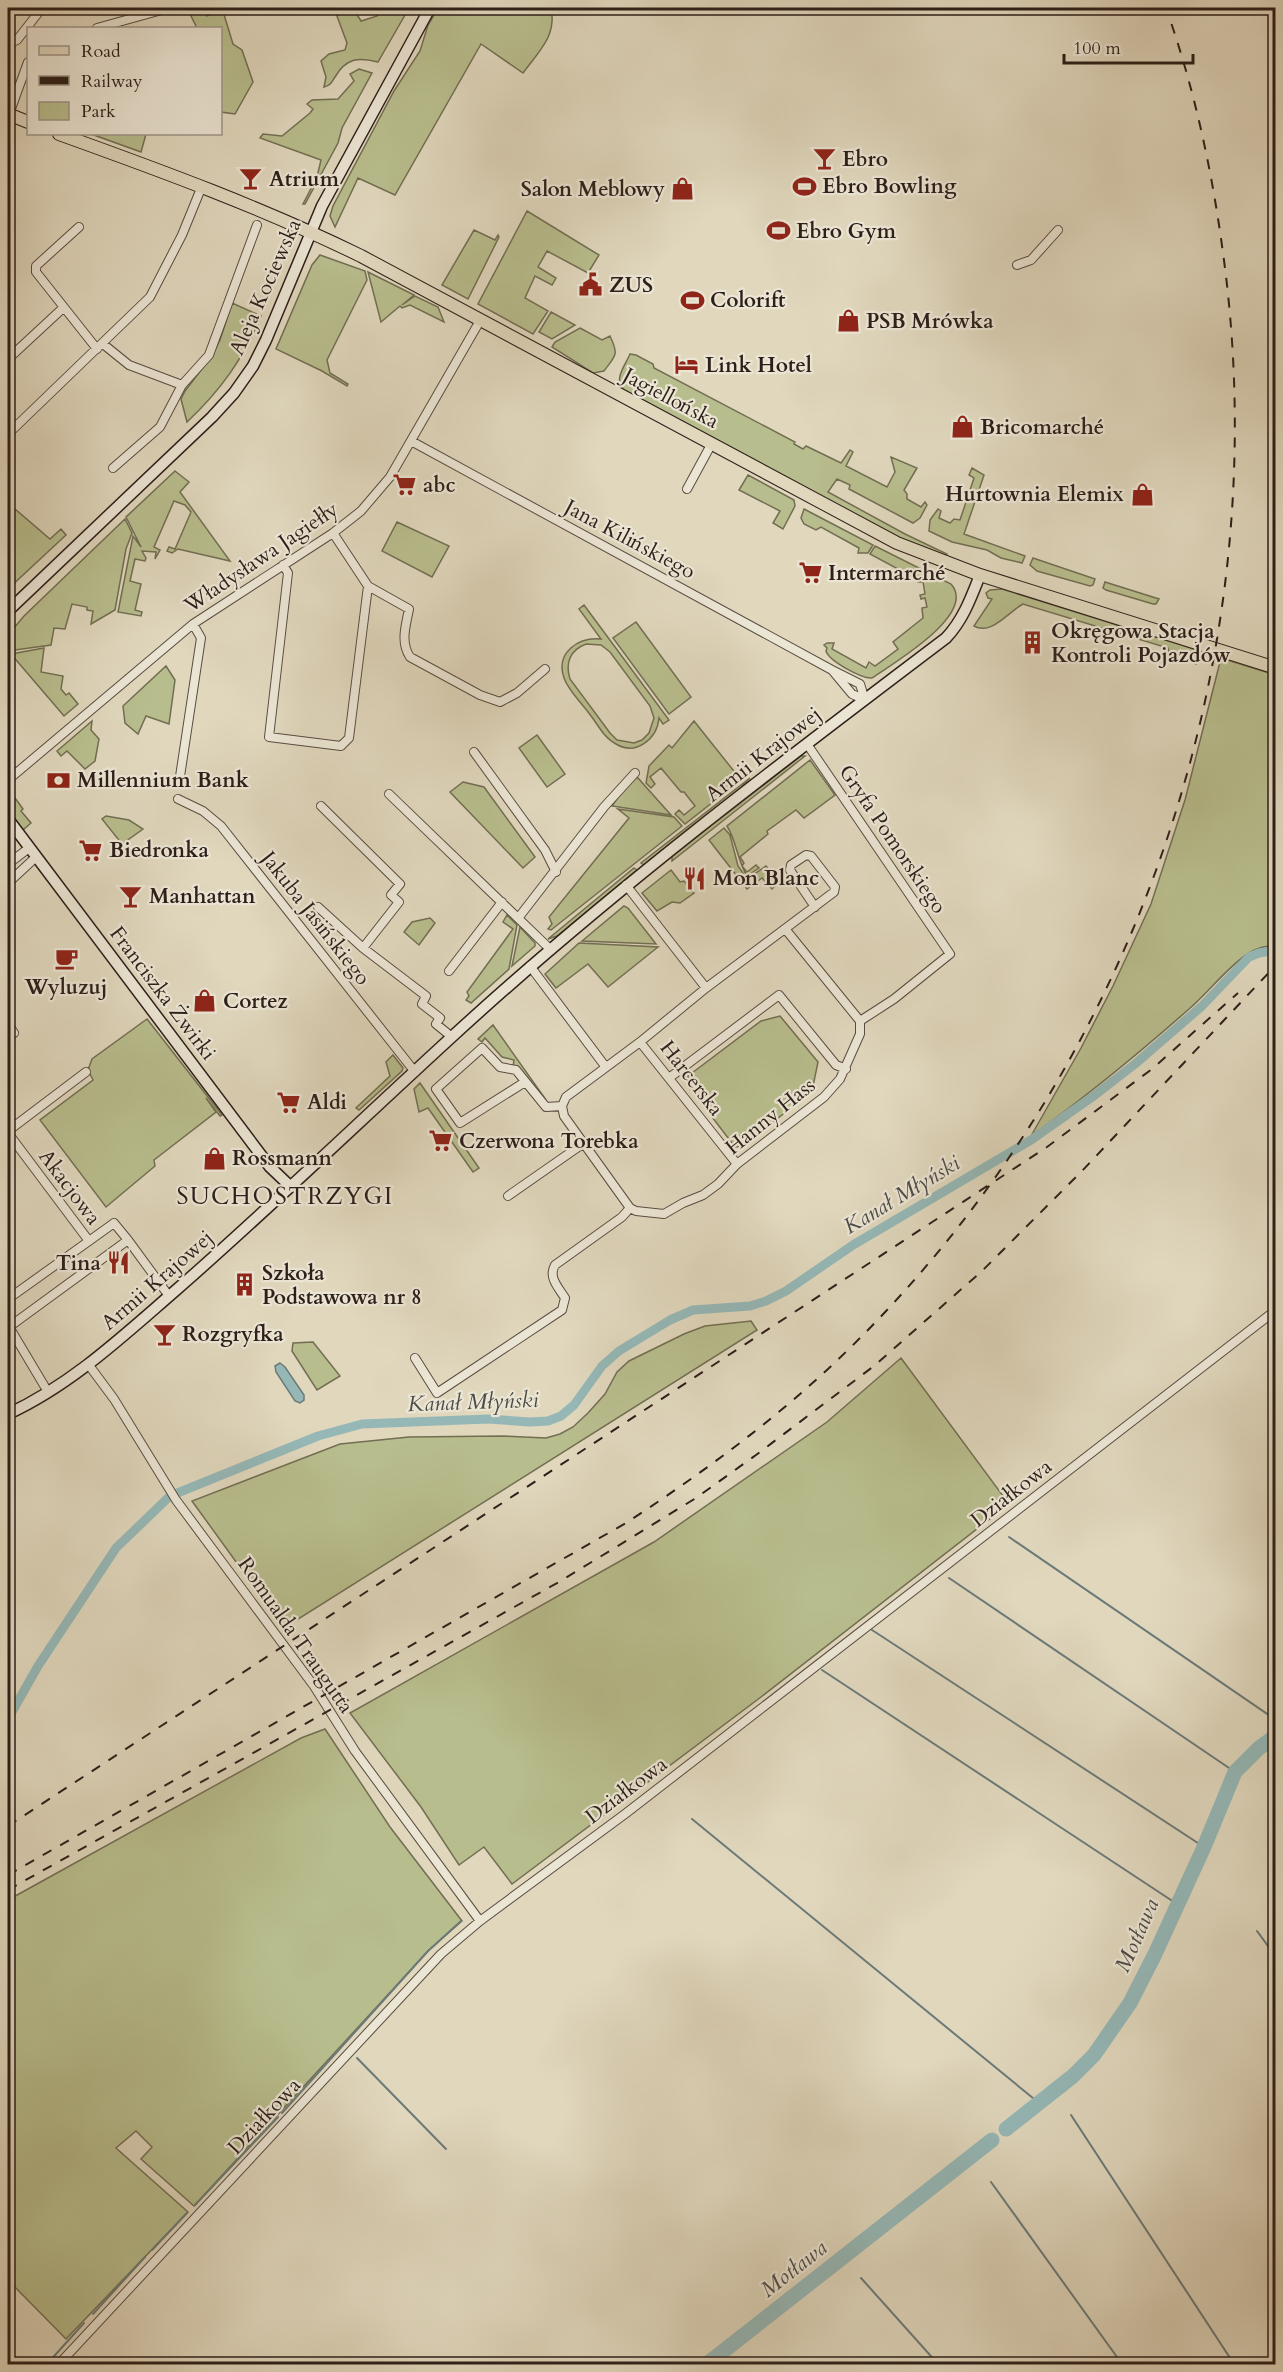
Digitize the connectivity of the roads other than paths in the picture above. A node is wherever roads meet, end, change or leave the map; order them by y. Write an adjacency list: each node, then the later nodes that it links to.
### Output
1 (42, 8): 5 (street)
2 (169, 8): 4 (street)
3 (427, 9): 14 (street, Aleja Kociewska)
4 (101, 27)
5 (8, 44)
6 (27, 65): 7 (street)
7 (8, 115): 8 (main road)
8 (27, 122)
9 (62, 135): 10 (main road, Jagiellońska)
10 (202, 186): 14 (main road, Jagiellońska); 18 (street)
11 (257, 225): 20 (street)
12 (79, 226): 16 (street)
13 (1058, 230): 15 (street)
14 (310, 231): 17 (main road, Jagiellońska); 30 (street, Aleja Kociewska)
15 (1017, 266)
16 (63, 308): 18 (street); 19 (street)
17 (480, 319): 22 (street, Władysława Jagiełły); 23 (main road, Jagiellońska)
18 (100, 346): 20 (street); 21 (street)
19 (8, 359)
20 (182, 385): 24 (street)
21 (8, 434)
22 (411, 441): 26 (street, Władysława Jagiełły); 34 (street, Jana Kilińskiego)
23 (712, 443): 25 (street); 28 (main road, Jagiellońska)
24 (113, 468)
25 (687, 489)
26 (333, 533): 27 (street, Władysława Jagiełły); 29 (street)
27 (284, 565): 29 (street); 31 (street, Władysława Jagiełły)
28 (981, 575): 32 (main road, Jagiellońska); 34 (street, Armii Krajowej)
29 (368, 586): 33 (street)
30 (8, 611)
31 (193, 624): 38 (street, Władysława Jagiełły); 39 (street)
32 (1275, 668)
33 (545, 669)
34 (865, 700): 35 (street, Armii Krajowej)
35 (807, 744): 49 (street, Armii Krajowej); 60 (street, Gryfa Pomorskiego)
36 (474, 752): 47 (street)
37 (635, 773): 47 (street)
38 (8, 780)
39 (179, 783)
40 (389, 794): 50 (street)
41 (178, 799): 68 (street, Jakuba Jasińskiego)
42 (321, 806): 55 (street)
43 (8, 819): 44 (street, Franciszka Żwirki)
44 (29, 848): 45 (street, Franciszka Żwirki); 46 (street)
45 (36, 857): 48 (street); 75 (street, Franciszka Żwirki)
46 (8, 864)
47 (556, 872): 53 (street)
48 (8, 883)
49 (626, 885): 56 (street, Armii Krajowej); 59 (street)
50 (502, 902): 53 (street); 58 (street)
51 (318, 907): 55 (street)
52 (815, 907): 52 (street); 54 (street)
53 (519, 917): 56 (street)
54 (786, 930): 59 (street); 60 (street)
55 (363, 948): 63 (street)
56 (550, 949): 57 (street, Armii Krajowej)
57 (530, 966): 63 (street, Armii Krajowej); 65 (street)
58 (449, 971)
59 (706, 988): 64 (street)
60 (860, 1021): 66 (street, Hanny Hass)
61 (8, 1024): 62 (street)
62 (14, 1033)
63 (452, 1037): 68 (street, Armii Krajowej)
64 (640, 1041): 65 (street); 69 (street, Harcerska)
65 (605, 1066): 71 (street)
66 (846, 1069): 69 (street); 74 (street, Hanny Hass)
67 (86, 1071): 72 (street, Akacjowa)
68 (415, 1072): 75 (street, Armii Krajowej)
69 (669, 1078): 74 (street, Harcerska)
70 (525, 1082): 70 (street); 71 (street)
71 (562, 1106): 73 (street)
72 (8, 1132): 79 (street, Akacjowa)
73 (584, 1143): 76 (street); 77 (street)
74 (737, 1164): 77 (street, Hanny Hass)
75 (291, 1186): 80 (street, Armii Krajowej)
76 (508, 1196)
77 (630, 1208): 84 (street)
78 (128, 1240): 79 (street); 80 (street); 83 (street)
79 (89, 1241): 81 (street, Akacjowa)
80 (169, 1296): 85 (street, Armii Krajowej)
81 (8, 1299)
82 (1275, 1310): 88 (street, Działkowa)
83 (8, 1326): 86 (street)
84 (415, 1358)
85 (88, 1364): 86 (street, Armii Krajowej); 88 (street, Romualda Traugutta)
86 (48, 1392): 87 (street, Armii Krajowej)
87 (8, 1414)
88 (480, 1921): 89 (street, Działkowa)
89 (59, 2364)

